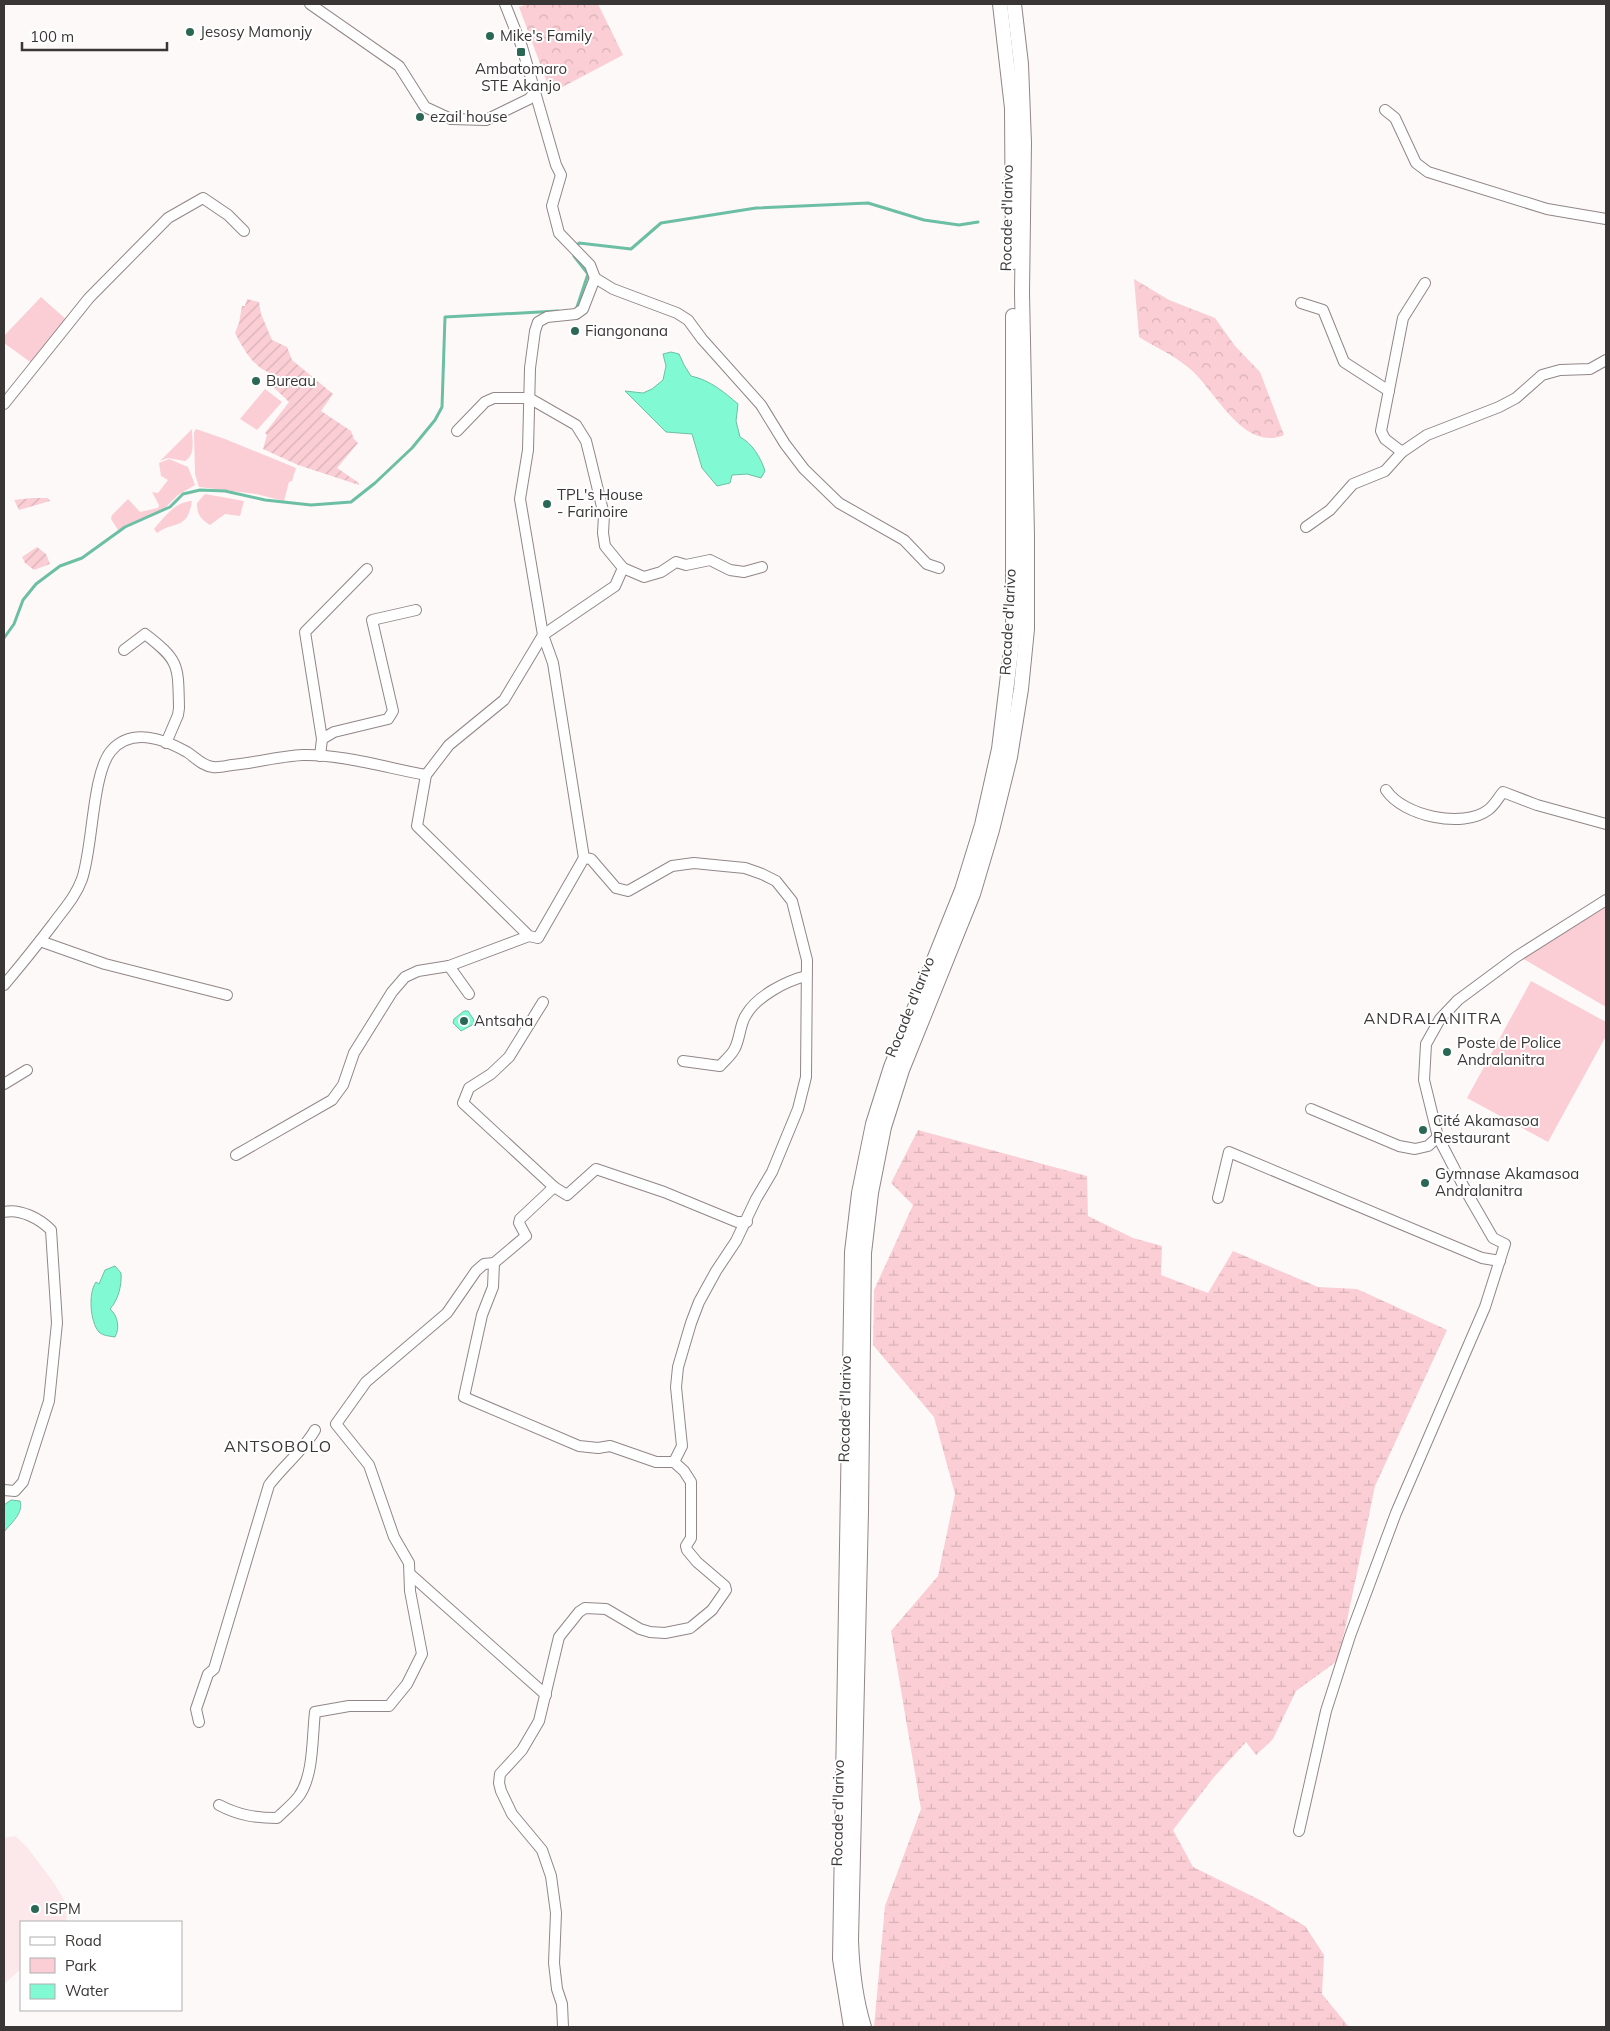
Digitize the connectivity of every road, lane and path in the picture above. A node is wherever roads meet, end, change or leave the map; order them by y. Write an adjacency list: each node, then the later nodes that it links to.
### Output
1 (310, 4): 5 (street)
2 (505, 4): 5 (street)
3 (1000, 4): 63 (main road, Rocade d'Iarivo)
4 (1014, 4): 64 (main road, Rocade d'Iarivo)
5 (535, 92): 9 (street)
6 (1385, 110): 7 (street)
7 (1606, 219)
8 (244, 231): 15 (street)
9 (596, 278): 14 (street); 21 (street)
10 (1425, 283): 13 (street)
11 (1301, 303): 13 (street)
12 (1606, 360): 17 (street)
13 (1389, 391): 17 (street)
14 (529, 398): 16 (street); 20 (street); 24 (street)
15 (4, 404)
16 (457, 431)
17 (1402, 452): 18 (street)
18 (1306, 527)
19 (762, 566): 20 (street)
20 (623, 568): 24 (street)
21 (939, 568)
22 (367, 569): 26 (street)
23 (416, 610): 26 (street)
24 (542, 635): 29 (street); 32 (street)
25 (124, 650): 27 (street)
26 (322, 739): 28 (street)
27 (166, 743): 28 (street); 35 (street)
28 (320, 756): 29 (street)
29 (426, 775): 34 (street)
30 (1386, 790): 31 (street)
31 (1606, 824)
32 (584, 858): 34 (street); 37 (street)
33 (1606, 900): 46 (street)
34 (529, 936): 36 (street)
35 (40, 941): 38 (street); 40 (street)
36 (449, 966): 39 (street); 47 (street)
37 (806, 976): 42 (street); 51 (street)
38 (4, 985)
39 (469, 994)
40 (227, 995)
41 (543, 1002): 48 (street)
42 (683, 1061)
43 (27, 1070): 44 (street)
44 (4, 1084)
45 (1311, 1109): 46 (street)
46 (1438, 1137): 52 (street)
47 (236, 1155)
48 (554, 1187): 51 (street); 53 (street)
49 (1218, 1198): 52 (street)
50 (4, 1212): 56 (street)
51 (747, 1222): 55 (street)
52 (1500, 1261): 61 (street)
53 (494, 1263): 55 (street); 57 (street)
54 (315, 1430): 59 (street)
55 (674, 1462): 58 (street)
56 (4, 1490)
57 (410, 1574): 58 (street); 60 (street)
58 (546, 1695): 62 (street)
59 (199, 1722)
60 (219, 1805)
61 (1299, 1831)
62 (563, 2027)
63 (851, 2027)
64 (864, 2027)

